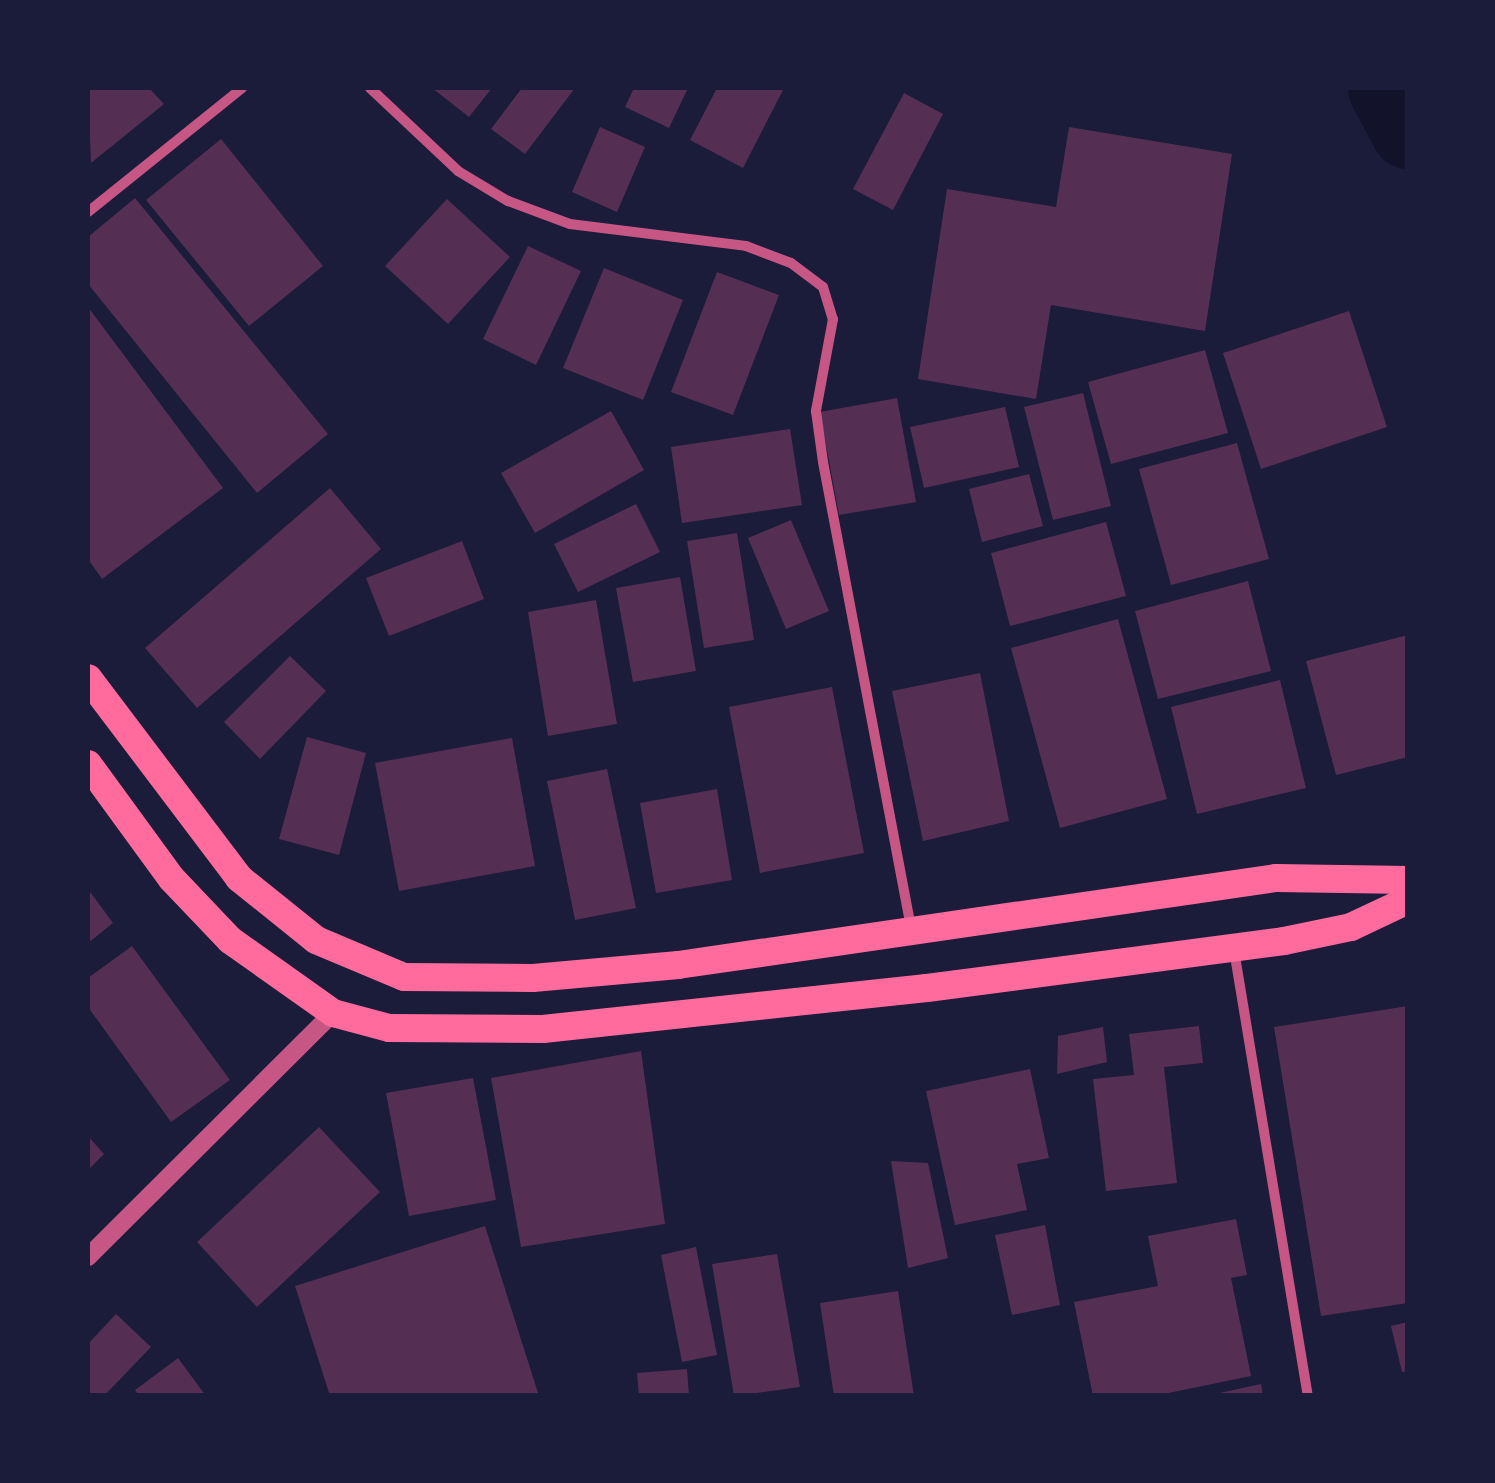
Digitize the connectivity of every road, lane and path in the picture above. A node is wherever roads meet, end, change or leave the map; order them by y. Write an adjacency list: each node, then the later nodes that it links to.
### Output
1 (242, 88): 3 (street)
2 (370, 88): 8 (street)
3 (88, 212)
4 (88, 678): 8 (highway)
5 (88, 764): 10 (highway)
6 (1408, 880): 8 (highway)
7 (1408, 900): 9 (highway)
8 (912, 928)
9 (1234, 949): 10 (highway); 12 (street)
10 (333, 1012): 11 (street)
11 (88, 1257)
12 (1308, 1396)

